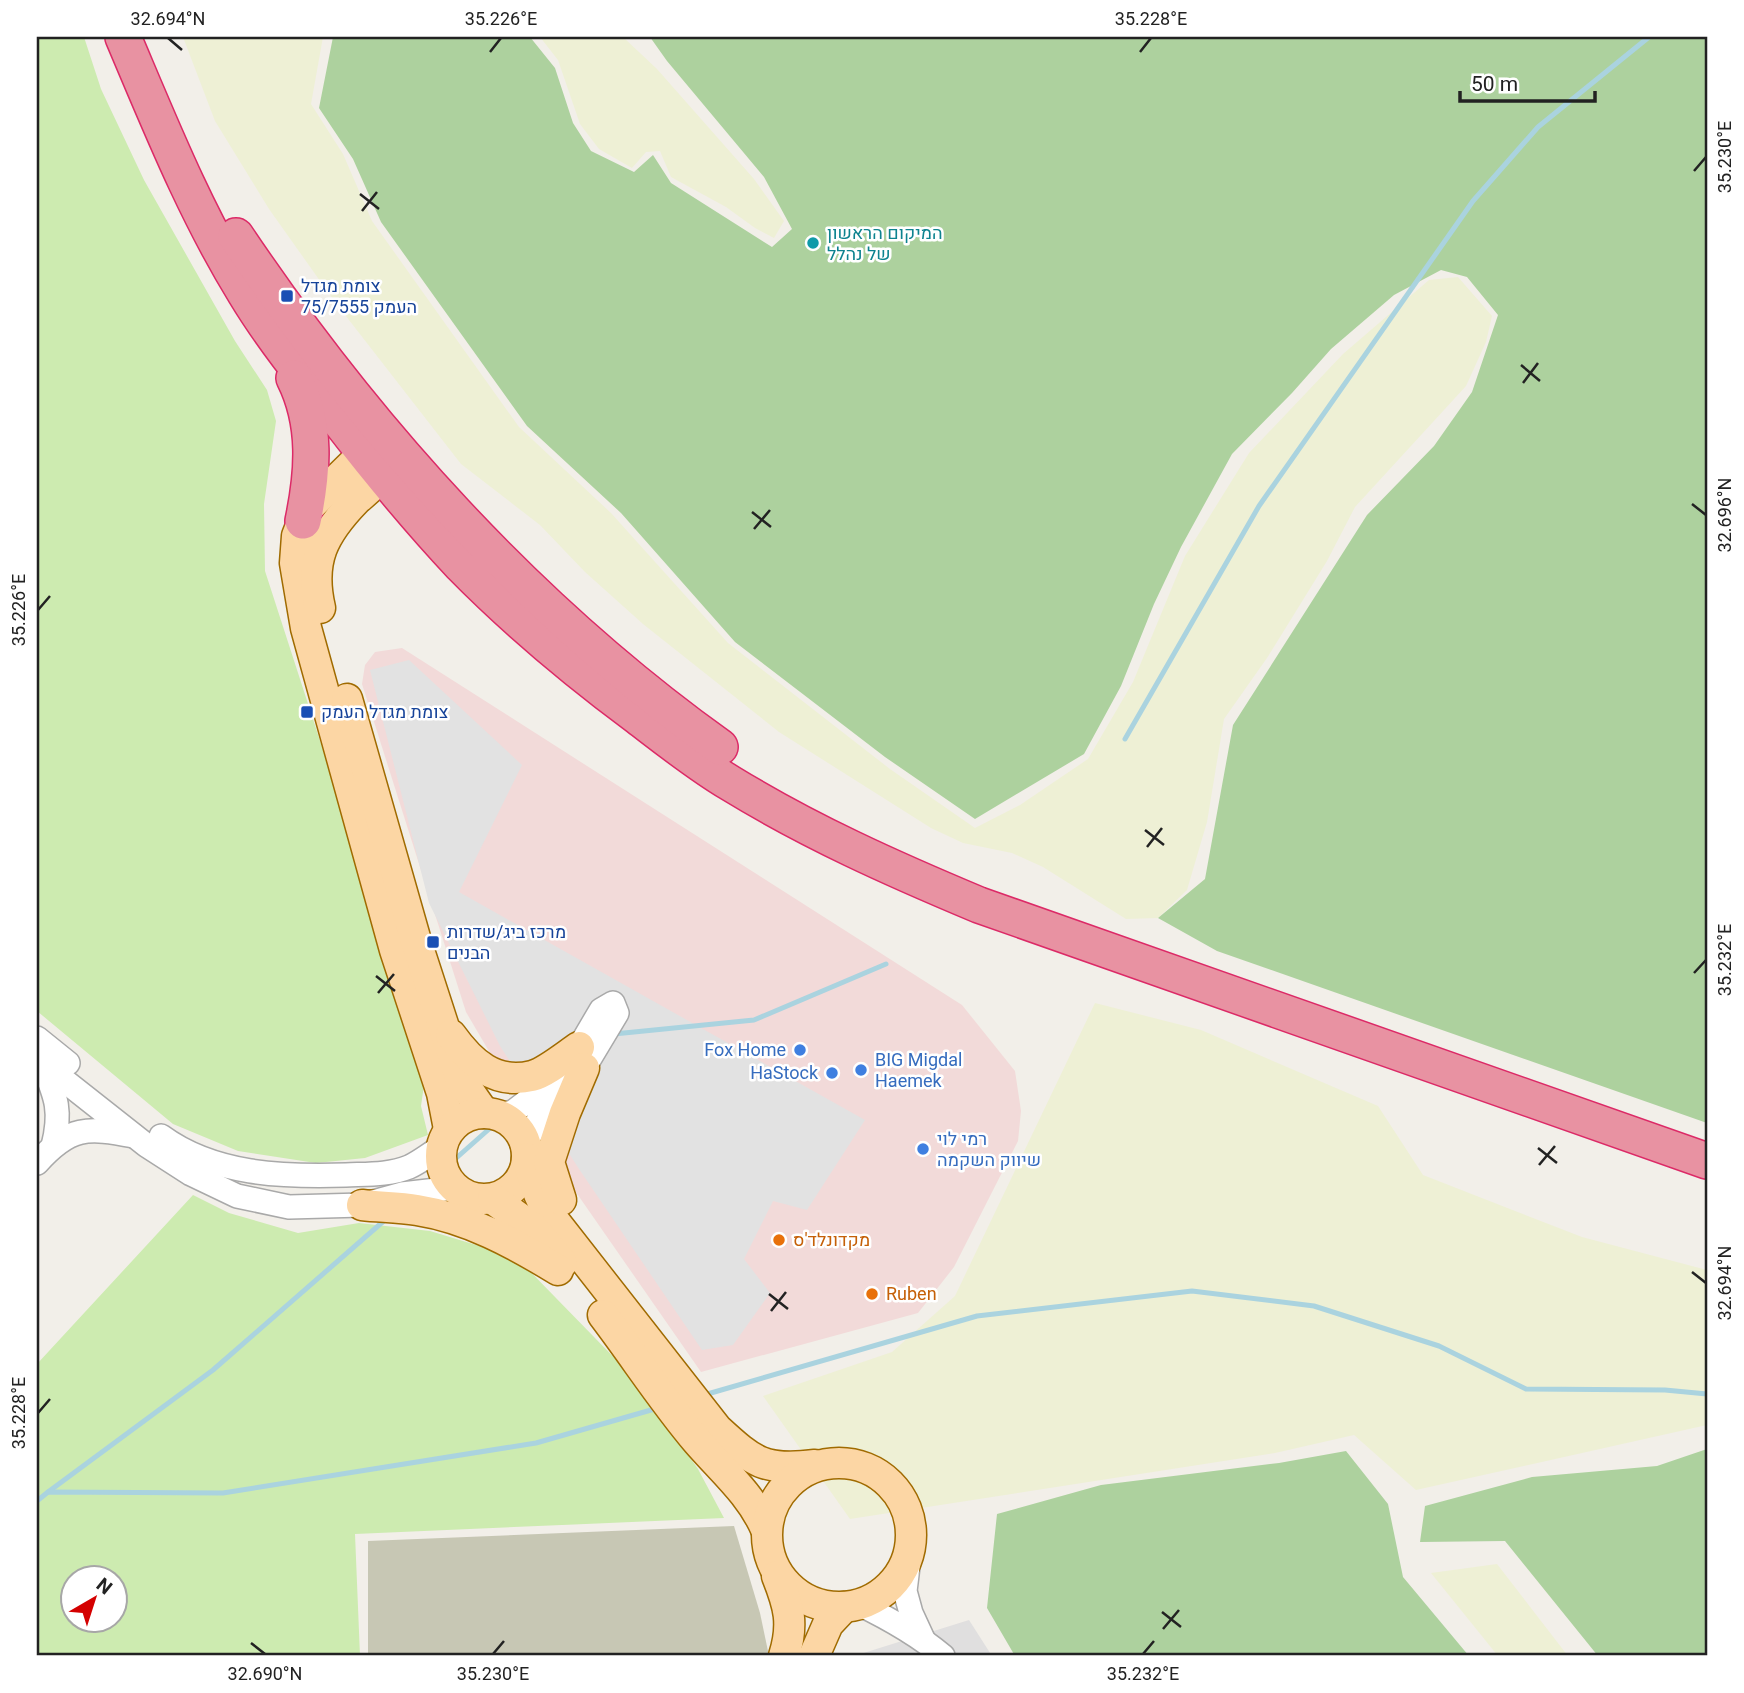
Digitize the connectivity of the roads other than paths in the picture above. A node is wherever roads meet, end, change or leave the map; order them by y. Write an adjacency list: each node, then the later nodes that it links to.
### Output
1 (125, 37): 2 (highway); 3 (highway)
2 (271, 331): 3 (highway); 4 (highway)
3 (380, 458): 4 (main road); 5 (main road); 14 (highway)
4 (303, 521): 11 (main road)
5 (444, 1026): 7 (main road); 9 (main road)
6 (37, 1038): 11 (street)
7 (582, 1057): 9 (street); 13 (street); 19 (main road)
8 (39, 1061): 10 (street); 12 (street)
9 (491, 1114): 11 (main road); 13 (main road)
10 (136, 1136): 12 (street); 18 (street)
11 (445, 1138): 16 (main road)
12 (53, 1146): 15 (street)
13 (526, 1151): 17 (main road); 19 (main road)
14 (1707, 1161)
15 (37, 1163)
16 (454, 1188): 17 (main road); 18 (street)
17 (493, 1199): 19 (main road)
18 (362, 1205): 19 (main road)
19 (579, 1268): 20 (main road); 21 (main road)
20 (825, 1464): 21 (main road); 22 (main road)
21 (766, 1529): 23 (main road)
22 (911, 1542): 24 (main road); 25 (street)
23 (775, 1569): 24 (main road); 26 (main road)
24 (852, 1606): 25 (street); 27 (main road)
25 (923, 1639): 28 (street)
26 (784, 1656)
27 (814, 1656)
28 (943, 1656)

